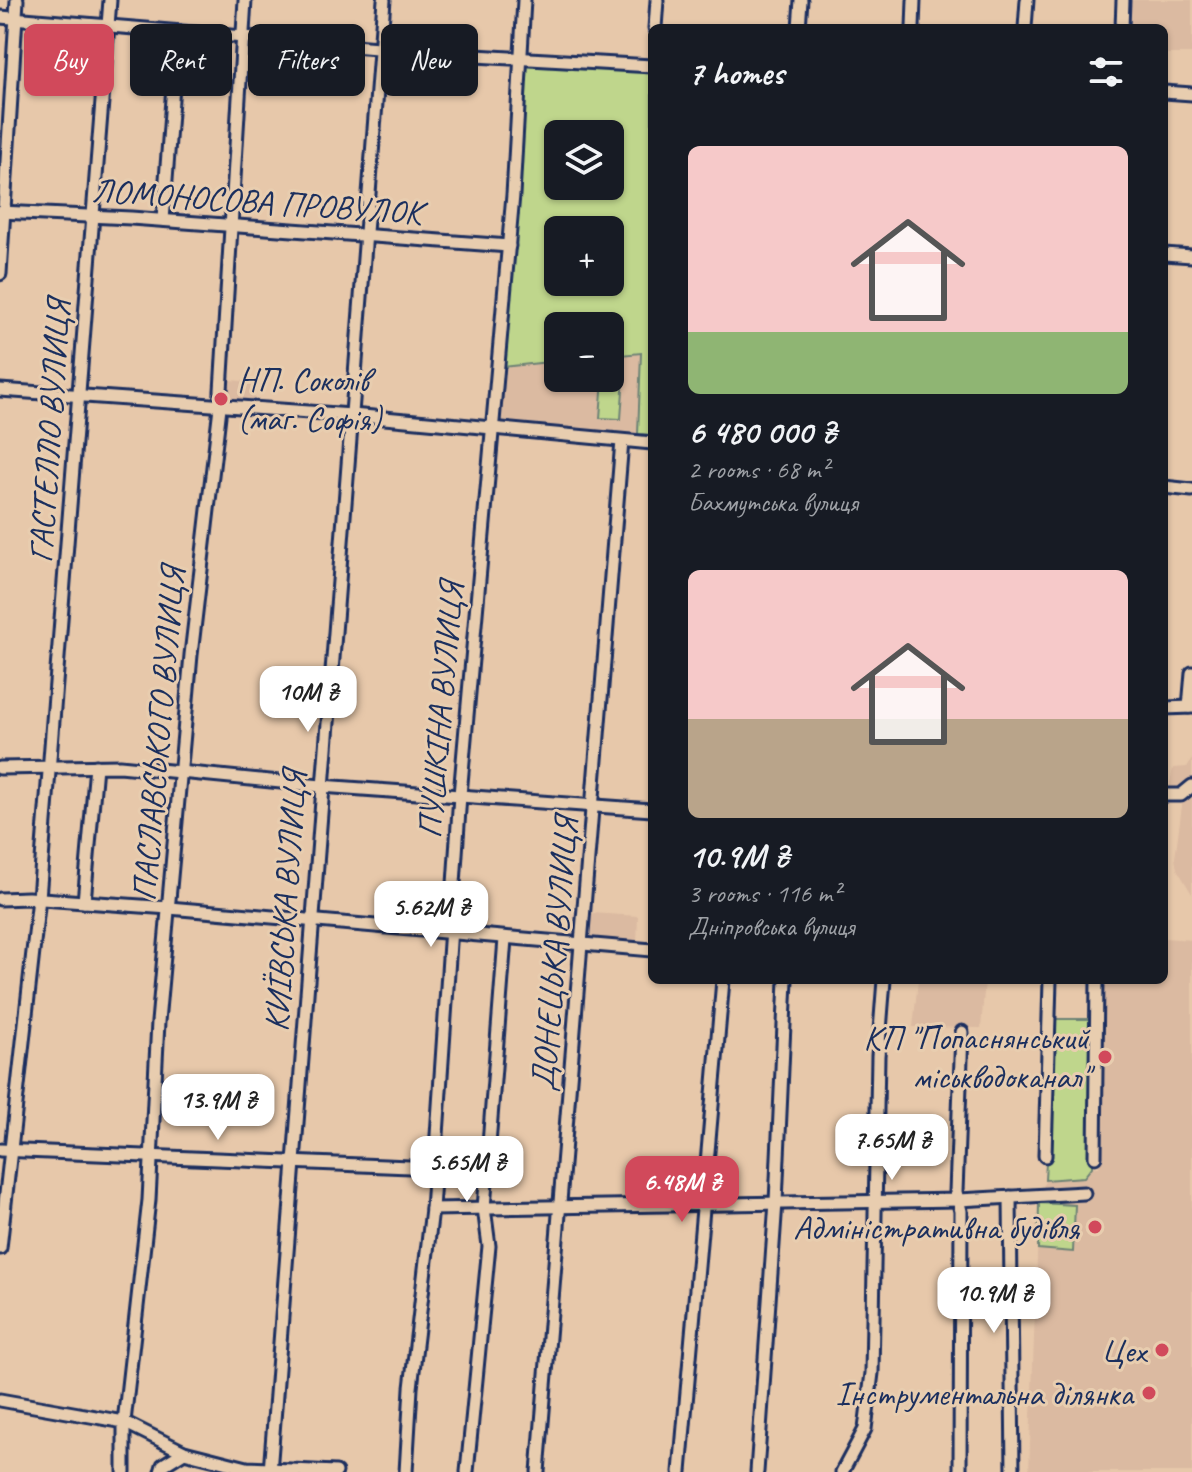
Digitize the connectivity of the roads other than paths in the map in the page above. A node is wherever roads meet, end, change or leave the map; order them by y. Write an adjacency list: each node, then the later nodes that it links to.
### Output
1 (17, 0): 12 (street)
2 (110, 0): 14 (street, ГАСТЕЛЛО ВУЛИЦЯ)
3 (245, 0): 22 (street, ПАСЛАВСЬКОГО ВУЛИЦЯ)
4 (384, 0): 15 (street, КИЇВСЬКА ВУЛИЦЯ)
5 (524, 0): 25 (street, ПУШКІНА ВУЛИЦЯ)
6 (657, 0): 16 (street)
7 (801, 0): 17 (street)
8 (914, 0): 18 (street)
9 (1027, 0): 19 (street)
10 (1123, 0): 20 (street)
11 (0, 17): 12 (street)
12 (16, 17): 13 (street); 31 (street)
13 (88, 24)
14 (108, 24)
15 (382, 24)
16 (655, 24)
17 (799, 24)
18 (913, 24)
19 (1025, 24)
20 (1122, 24)
21 (232, 37): 22 (street)
22 (242, 38): 23 (street); 34 (street, ПАСЛАВСЬКОГО ВУЛИЦЯ)
23 (381, 48): 35 (street, КИЇВСЬКА ВУЛИЦЯ)
24 (478, 56): 25 (street)
25 (520, 59): 26 (street); 36 (street, ПУШКІНА ВУЛИЦЯ)
26 (648, 65)
27 (1168, 92): 28 (street)
28 (1192, 94)
29 (102, 96): 32 (street, ГАСТЕЛЛО ВУЛИЦЯ)
30 (172, 96): 33 (street)
31 (2, 212): 32 (street, ЛОМОНОСОВА ПРОВУЛОК); 39 (street)
32 (93, 216): 33 (street, ЛОМОНОСОВА ПРОВУЛОК); 41 (street, ГАСТЕЛЛО ВУЛИЦЯ)
33 (163, 220): 34 (street, ЛОМОНОСОВА ПРОВУЛОК)
34 (231, 226): 35 (street, ЛОМОНОСОВА ПРОВУЛОК); 42 (street, ПАСЛАВСЬКОГО ВУЛИЦЯ)
35 (366, 238): 36 (street, ЛОМОНОСОВА ПРОВУЛОК); 43 (street, КИЇВСЬКА ВУЛИЦЯ)
36 (509, 246): 44 (street, ПУШКІНА ВУЛИЦЯ)
37 (1168, 254): 38 (street)
38 (1192, 256)
39 (0, 274)
40 (0, 390): 41 (street)
41 (81, 397): 42 (street); 53 (street, ГАСТЕЛЛО ВУЛИЦЯ)
42 (220, 407): 43 (street); 55 (street, ПАСЛАВСЬКОГО ВУЛИЦЯ)
43 (352, 415): 44 (street); 56 (street, КИЇВСЬКА ВУЛИЦЯ)
44 (493, 430): 45 (street); 58 (street, ПУШКІНА ВУЛИЦЯ)
45 (622, 441): 46 (street); 60 (street, ДОНЕЦЬКА ВУЛИЦЯ)
46 (648, 443)
47 (1168, 487): 48 (street)
48 (1192, 490)
49 (1192, 673): 50 (street)
50 (1190, 707): 51 (street)
51 (1168, 708)
52 (96, 766): 53 (street); 55 (street); 64 (street)
53 (50, 767): 54 (street); 62 (street, ГАСТЕЛЛО ВУЛИЦЯ)
54 (0, 768)
55 (182, 772): 56 (street); 65 (street, ПАСЛАВСЬКОГО ВУЛИЦЯ)
56 (321, 786): 58 (street); 66 (street, КИЇВСЬКА ВУЛИЦЯ)
57 (1192, 786): 59 (street)
58 (460, 795): 60 (street); 67 (street, ПУШКІНА ВУЛИЦЯ)
59 (1168, 795)
60 (594, 806): 61 (street); 69 (street, ДОНЕЦЬКА ВУЛИЦЯ)
61 (648, 810)
62 (39, 898): 63 (street); 64 (street); 77 (street, ГАСТЕЛЛО ВУЛИЦЯ)
63 (0, 899)
64 (84, 902): 65 (street)
65 (169, 908): 66 (street); 79 (street, ПАСЛАВСЬКОГО ВУЛИЦЯ)
66 (314, 920): 67 (street); 81 (street, КИЇВСЬКА ВУЛИЦЯ)
67 (449, 934): 68 (street); 82 (street, ПУШКІНА ВУЛИЦЯ)
68 (505, 939): 69 (street); 89 (street)
69 (582, 944): 70 (street); 91 (street, ДОНЕЦЬКА ВУЛИЦЯ)
70 (648, 950)
71 (723, 984): 88 (street)
72 (786, 984): 87 (street)
73 (884, 984): 85 (street)
74 (1050, 984): 78 (street)
75 (1097, 984): 80 (street)
76 (962, 1032): 86 (street)
77 (6, 1151): 79 (street); 92 (street, ГАСТЕЛЛО ВУЛИЦЯ)
78 (1045, 1156)
79 (150, 1157): 81 (street); 94 (street, ПАСЛАВСЬКОГО ВУЛИЦЯ)
80 (1095, 1157)
81 (292, 1162): 82 (street); 96 (street, КИЇВСЬКА ВУЛИЦЯ)
82 (434, 1168): 90 (street, ПУШКІНА ВУЛИЦЯ)
83 (1084, 1193): 84 (street)
84 (1010, 1197): 86 (street); 107 (street)
85 (874, 1200): 86 (street); 87 (street); 105 (street)
86 (959, 1200): 106 (street)
87 (776, 1202): 88 (street); 104 (street)
88 (701, 1204): 91 (street); 103 (street)
89 (484, 1208): 90 (street); 91 (street); 101 (street)
90 (432, 1209): 100 (street, ПУШКІНА ВУЛИЦЯ)
91 (562, 1209): 102 (street, ДОНЕЦЬКА ВУЛИЦЯ)
92 (0, 1248)
93 (0, 1400): 94 (street)
94 (124, 1422): 95 (street); 97 (street, ПАСЛАВСЬКОГО ВУЛИЦЯ)
95 (184, 1452): 96 (street); 98 (street)
96 (270, 1470): 99 (street)
97 (124, 1472)
98 (161, 1472)
99 (336, 1472)
100 (406, 1472)
101 (467, 1472)
102 (538, 1472)
103 (680, 1472)
104 (757, 1472)
105 (842, 1472)
106 (960, 1472)
107 (1013, 1472)

